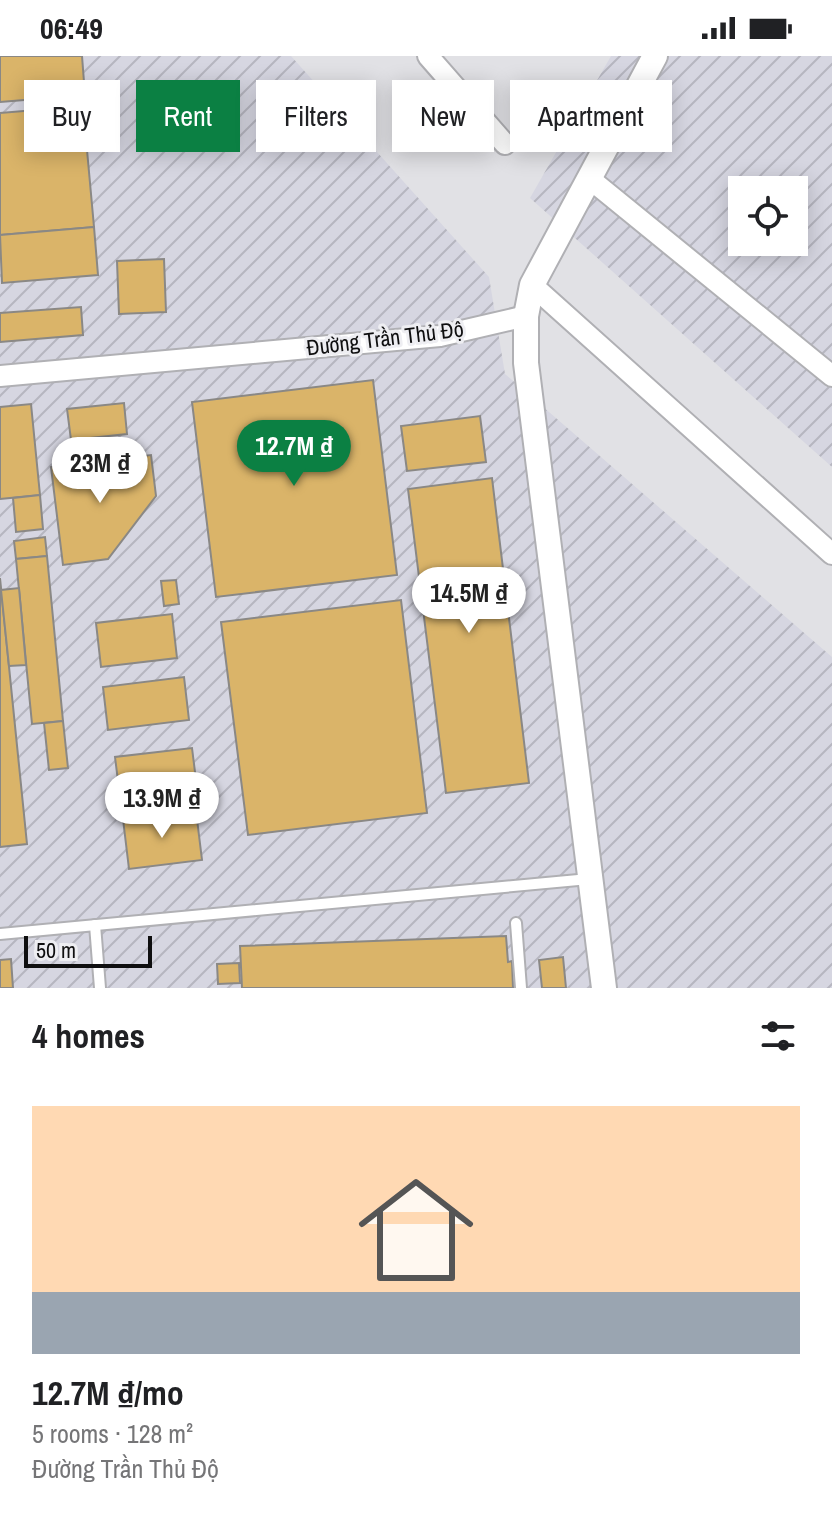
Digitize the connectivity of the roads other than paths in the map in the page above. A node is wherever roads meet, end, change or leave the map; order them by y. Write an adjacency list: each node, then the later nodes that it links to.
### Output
1 (428, 56): 3 (street)
2 (655, 56): 4 (street)
3 (505, 144)
4 (590, 179): 5 (street); 8 (street)
5 (532, 285): 6 (street); 9 (street)
6 (526, 316): 7 (street, Đường Trần Thủ Độ); 10 (street)
7 (0, 376)
8 (832, 376)
9 (832, 554)
10 (589, 879): 12 (lane); 16 (street)
11 (516, 923): 15 (lane)
12 (95, 925): 13 (lane); 14 (lane)
13 (0, 934)
14 (100, 988)
15 (521, 988)
16 (604, 988)

